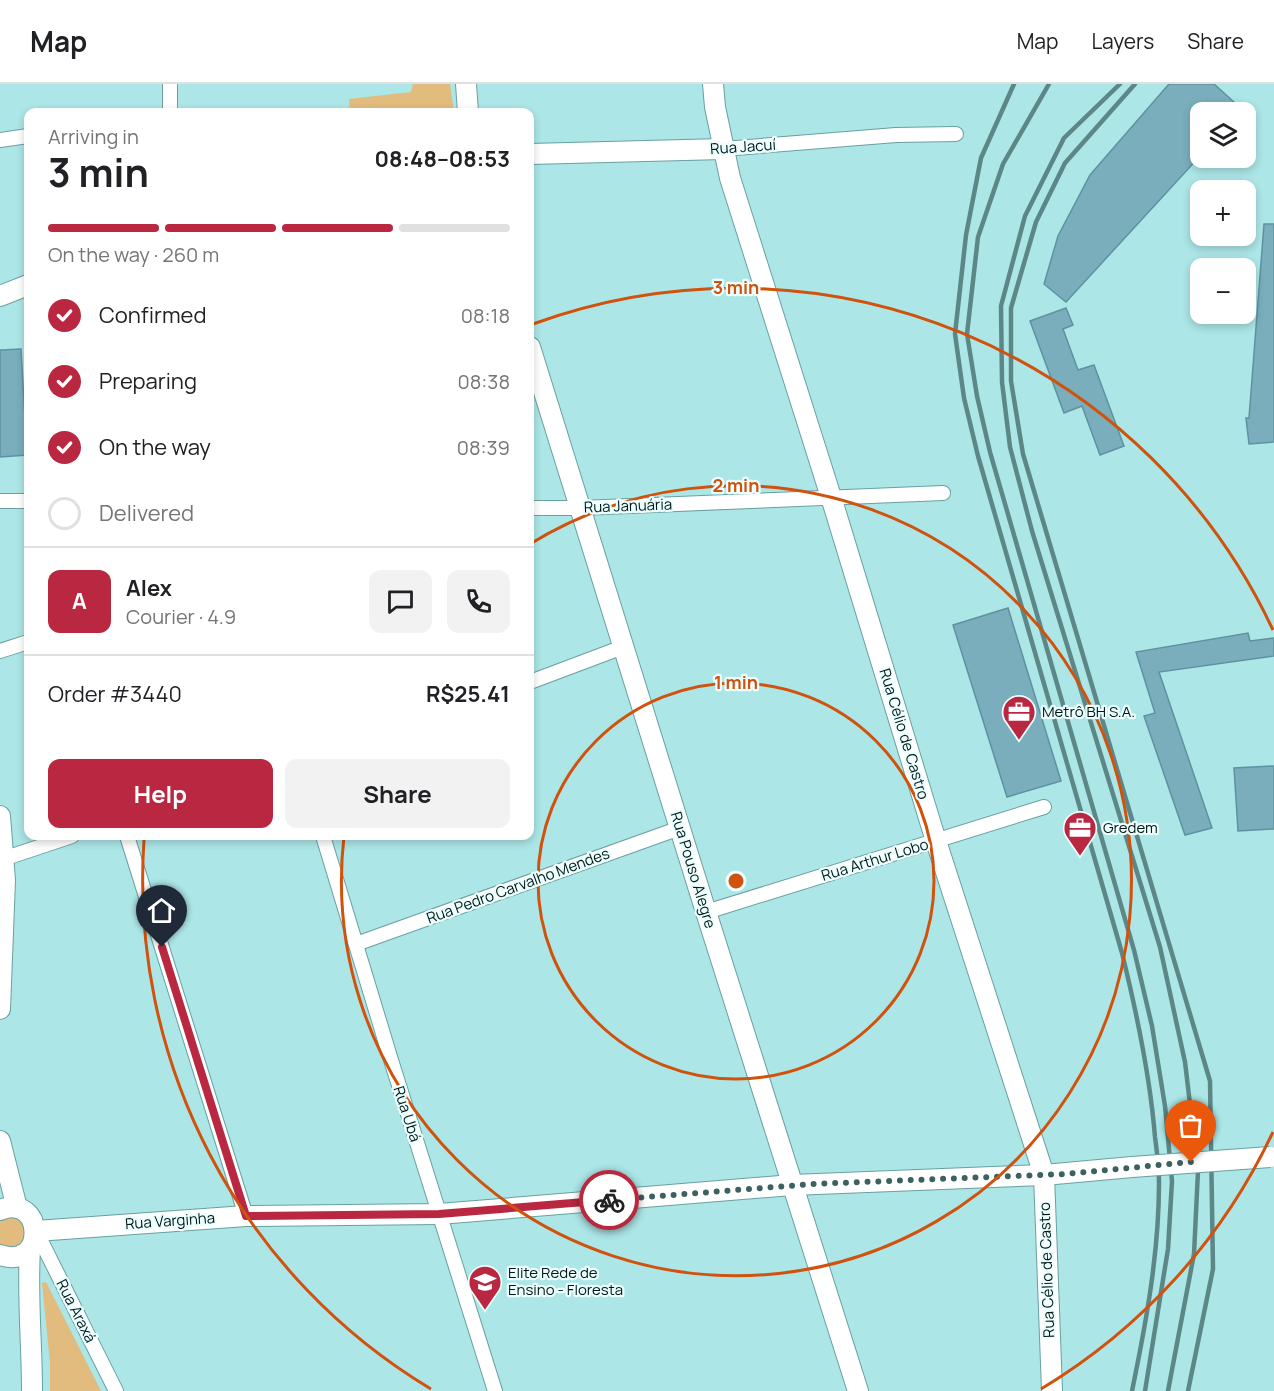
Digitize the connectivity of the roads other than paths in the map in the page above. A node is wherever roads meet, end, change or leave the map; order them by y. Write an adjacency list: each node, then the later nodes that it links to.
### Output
1 (170, 84): 4 (street)
2 (466, 84): 5 (street)
3 (713, 84): 9 (street, Rua Célio de Castro)
4 (170, 108)
5 (468, 108)
6 (956, 134): 9 (street, Rua Jacuí)
7 (24, 137): 8 (street)
8 (0, 140)
9 (723, 149): 10 (street, Rua Jacuí); 15 (street, Rua Célio de Castro)
10 (534, 154)
11 (24, 287): 12 (street)
12 (0, 296)
13 (534, 361): 19 (street, Rua Pouso Alegre)
14 (943, 494): 15 (street, Rua Januária)
15 (831, 497): 19 (street, Rua Januária); 30 (street, Rua Célio de Castro)
16 (0, 501): 17 (street)
17 (24, 501)
18 (534, 508): 19 (street, Rua Januária)
19 (580, 508): 21 (street, Rua Pouso Alegre)
20 (24, 643): 22 (street)
21 (623, 647): 23 (street); 26 (street, Rua Pouso Alegre)
22 (0, 651)
23 (534, 680)
24 (1044, 807): 30 (street, Rua Arthur Lobo)
25 (0, 816): 31 (street)
26 (680, 828): 32 (street, Rua Pouso Alegre); 33 (street, Rua Pedro Carvalho Mendes)
27 (60, 840): 31 (street)
28 (128, 840): 41 (street)
29 (324, 840): 33 (street, Rua Ubá)
30 (936, 841): 32 (street, Rua Arthur Lobo); 37 (street, Rua Célio de Castro)
31 (2, 859): 34 (street)
32 (705, 912): 38 (street, Rua Pouso Alegre)
33 (357, 944): 40 (street, Rua Ubá)
34 (0, 1009)
35 (0, 1140): 39 (street)
36 (1272, 1157): 37 (street, Rua Varginha, bridge)
37 (1044, 1175): 38 (street, Rua Varginha); 47 (street, Rua Célio de Castro)
38 (792, 1185): 40 (street, Rua Varginha); 46 (street, Rua Pouso Alegre)
39 (5, 1206): 42 (street)
40 (439, 1214): 41 (street, Rua Varginha); 45 (street, Rua Ubá)
41 (246, 1216): 42 (street, Rua Varginha)
42 (20, 1248): 43 (street); 44 (street, Rua Araxá)
43 (32, 1391)
44 (116, 1391)
45 (495, 1391)
46 (858, 1391)
47 (1052, 1391)

